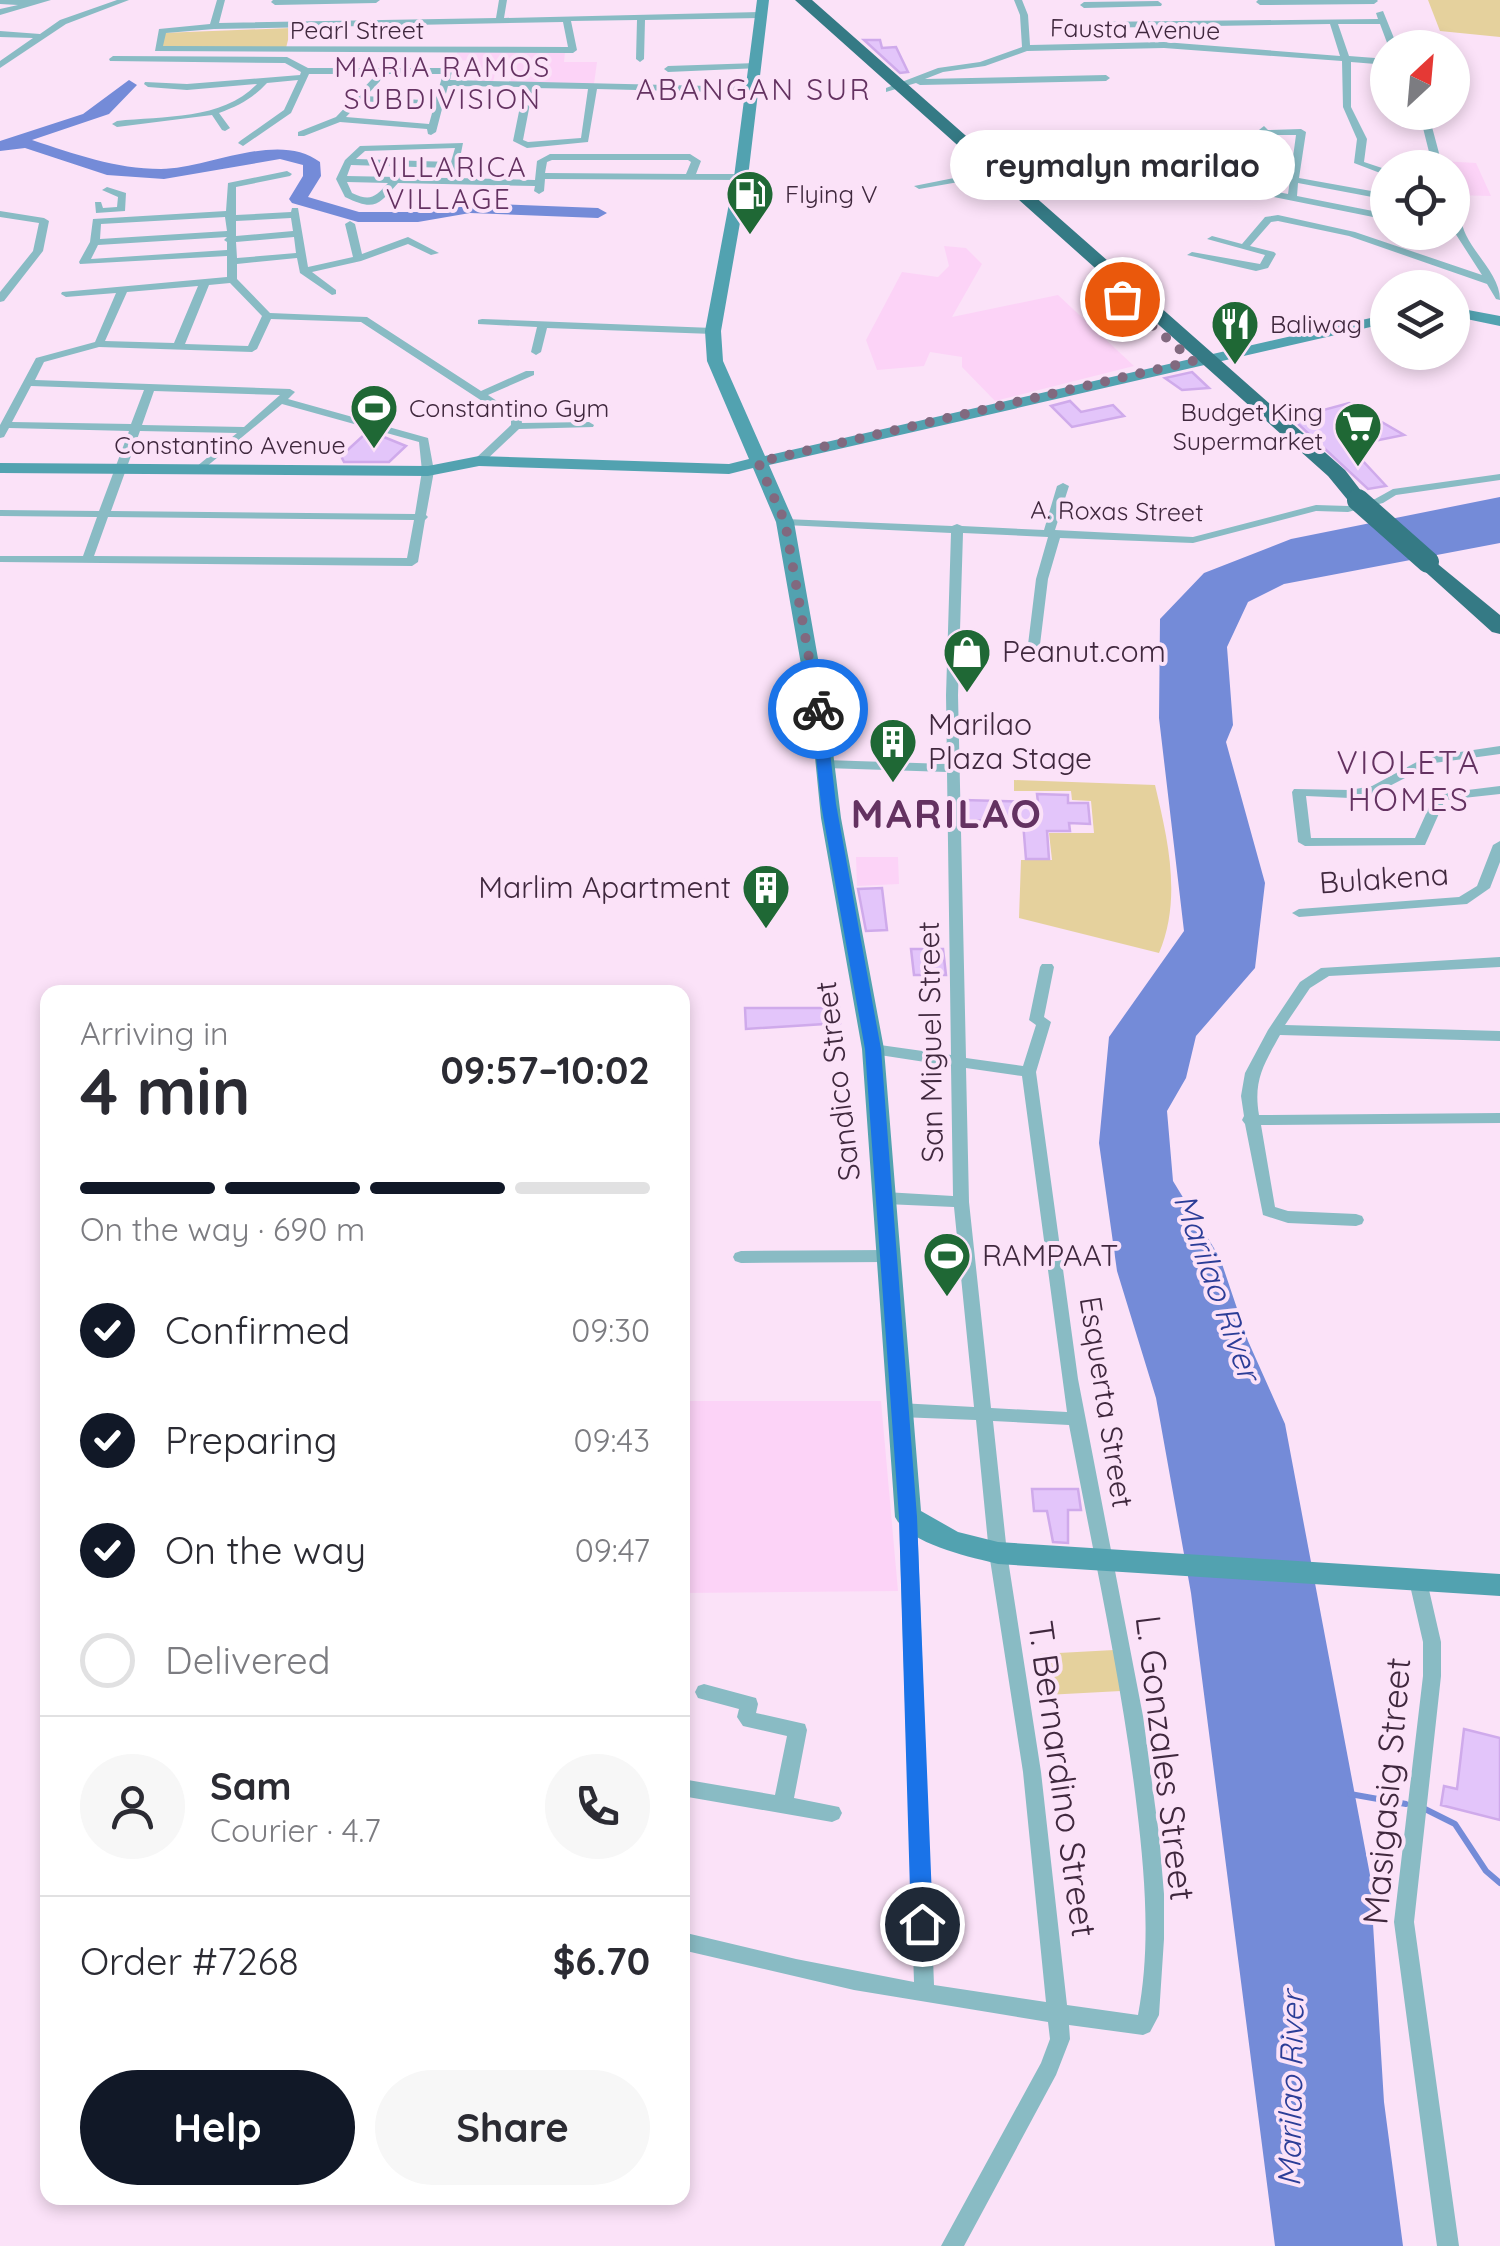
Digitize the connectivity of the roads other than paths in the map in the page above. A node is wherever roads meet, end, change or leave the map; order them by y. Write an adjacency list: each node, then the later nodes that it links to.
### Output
1 (125, 0): 29 (street)
2 (222, 0): 24 (street)
3 (376, 0): 10 (street)
4 (503, 0): 19 (street)
5 (790, 0): 51 (highway)
6 (803, 0): 51 (highway)
7 (1018, 0): 31 (street)
8 (1374, 0): 11 (street); 21 (street)
9 (0, 1): 12 (street)
10 (275, 1): 25 (street)
11 (1260, 1): 22 (street)
12 (43, 2): 16 (street)
13 (1083, 2): 14 (street); 23 (street)
14 (1158, 4)
15 (761, 7): 17 (street); 40 (main road, Sandico Street)
16 (0, 12)
17 (641, 19): 18 (street); 35 (street)
18 (567, 21): 19 (street); 33 (street, Pearl Street)
19 (499, 22): 26 (street)
20 (1333, 22): 21 (street); 22 (street); 37 (street)
21 (1384, 22): 27 (street)
22 (1269, 23): 23 (street); 34 (street)
23 (1090, 24): 30 (street)
24 (214, 26): 25 (street); 32 (street, Pearl Street)
25 (271, 26): 26 (street)
26 (299, 26): 32 (street)
27 (1387, 30)
28 (0, 34): 29 (street)
29 (39, 36): 39 (street)
30 (1098, 46): 31 (street, Fausta Avenue); 34 (street, Fausta Avenue)
31 (1026, 48): 51 (street, Fausta Avenue)
32 (291, 50): 33 (street, Pearl Street)
33 (454, 50): 42 (street)
34 (1280, 51): 37 (street, Fausta Avenue)
35 (640, 59)
36 (113, 60): 44 (street)
37 (1347, 62): 38 (street, Fausta Avenue); 65 (street)
38 (1370, 62)
39 (0, 65)
40 (757, 66): 41 (street); 52 (main road, Sandico Street)
41 (668, 69)
42 (448, 70): 43 (street); 47 (street)
43 (378, 71): 44 (street); 53 (street)
44 (304, 74): 46 (street); 61 (street)
45 (1106, 78): 51 (street)
46 (264, 80): 48 (street); 55 (street)
47 (446, 82): 49 (street); 54 (street)
48 (148, 84)
49 (529, 85): 50 (street); 50 (street)
50 (593, 86): 52 (street)
51 (902, 87): 72 (highway)
52 (753, 90): 68 (main road, Sandico Street)
53 (360, 98): 54 (street); 56 (street)
54 (439, 104): 56 (street)
55 (213, 110): 57 (street); 58 (street)
56 (339, 119): 60 (street)
57 (117, 124)
58 (225, 128)
59 (1264, 129): 62 (street); 73 (street); 76 (street)
60 (301, 134)
61 (243, 143)
62 (1215, 158): 72 (street); 76 (street)
63 (348, 162): 64 (street); 64 (street); 69 (street)
64 (456, 165): 71 (street)
65 (1370, 167)
66 (287, 174): 85 (street)
67 (690, 176): 68 (street); 74 (street); 74 (street)
68 (741, 177): 113 (main road, Sandico Street)
69 (341, 179): 70 (street); 70 (street)
70 (396, 180): 71 (street)
71 (452, 180): 74 (street)
72 (996, 180): 75 (street); 78 (street); 117 (highway)
73 (1295, 180): 79 (street); 80 (street)
74 (540, 183)
75 (919, 186)
76 (1253, 188): 80 (street)
77 (108, 190): 84 (street)
78 (1175, 192)
79 (1370, 194)
80 (1292, 196): 82 (street)
81 (98, 204): 84 (street)
82 (1370, 213)
83 (0, 214): 105 (street)
84 (114, 215): 85 (street); 90 (street)
85 (228, 216): 87 (street); 88 (street)
86 (350, 224): 97 (street)
87 (298, 234): 88 (street); 94 (street)
88 (228, 237): 90 (street); 96 (street)
89 (1212, 240): 91 (street)
90 (95, 242): 96 (street)
91 (1246, 246): 95 (street); 100 (street)
92 (1470, 250): 100 (street)
93 (434, 253): 97 (street)
94 (302, 255): 96 (street); 98 (street)
95 (1192, 256)
96 (230, 257): 99 (street)
97 (358, 259): 98 (street)
98 (304, 271): 103 (street)
99 (232, 280): 101 (street); 108 (street)
100 (1488, 281): 106 (street)
101 (205, 282): 102 (street); 115 (street)
102 (123, 290): 104 (street); 114 (street)
103 (332, 292)
104 (66, 294)
105 (1, 297)
106 (1500, 297)
107 (1470, 315): 109 (main road)
108 (267, 316): 115 (street); 121 (street)
109 (1500, 321)
110 (482, 322): 112 (street)
111 (1370, 322): 117 (main road, Constantino Avenue)
112 (543, 324): 113 (street); 116 (street)
113 (713, 331): 129 (main road, Sandico Street)
114 (99, 344): 115 (street); 119 (street)
115 (178, 347)
116 (536, 352)
117 (1200, 360): 129 (main road, Constantino Avenue); 144 (highway, bridge)
118 (530, 374): 121 (street)
119 (26, 384): 120 (street); 126 (street)
120 (150, 388): 122 (street); 125 (street)
121 (480, 395): 124 (street)
122 (282, 401): 127 (street); 133 (street)
123 (588, 425): 124 (street)
124 (516, 426): 128 (street)
125 (135, 427): 126 (street); 127 (street); 132 (street)
126 (3, 430)
127 (247, 430): 131 (street)
128 (479, 462): 129 (main road, Constantino Avenue); 133 (main road, Constantino Avenue)
129 (758, 462): 139 (main road, Sandico Street)
130 (0, 468): 132 (main road, Constantino Avenue)
131 (200, 469): 132 (main road, Constantino Avenue); 133 (main road, Constantino Avenue)
132 (122, 470): 137 (street)
133 (428, 471): 138 (street)
134 (1500, 477): 141 (street, A. Roxas Street)
135 (1063, 486): 141 (street)
136 (0, 513): 137 (street)
137 (106, 514): 138 (street); 143 (street)
138 (422, 518): 143 (street)
139 (785, 522): 140 (street, A. Roxas Street); 147 (main road, Sandico Street)
140 (957, 527): 141 (street, A. Roxas Street); 148 (street, San Miguel Street)
141 (1052, 534): 145 (street)
142 (0, 559): 143 (street)
143 (88, 560)
144 (1500, 626)
145 (1032, 662)
146 (1500, 750): 149 (street)
147 (825, 764): 148 (street); 156 (main road, Sandico Street)
148 (955, 768): 157 (street, San Miguel Street)
149 (1500, 790)
150 (1500, 845): 151 (street, Bulakena)
151 (1299, 913)
152 (1500, 962): 154 (street)
153 (1047, 967): 158 (street)
154 (1274, 1030): 155 (street); 160 (street)
155 (1500, 1036)
156 (873, 1049): 157 (street); 161 (main road, Sandico Street)
157 (958, 1060): 158 (street); 162 (street, San Miguel Street)
158 (1028, 1072): 168 (street, Esquerta Street)
159 (1500, 1118): 160 (street)
160 (1250, 1120): 163 (street)
161 (884, 1198): 162 (street); 164 (main road, Sandico Street)
162 (961, 1202): 167 (street, San Miguel Street)
163 (1356, 1220)
164 (888, 1256): 165 (street); 166 (main road, Sandico Street)
165 (742, 1258)
166 (899, 1410): 167 (street); 169 (main road, Sandico Street)
167 (985, 1416): 168 (street); 170 (street, San Miguel Street)
168 (1076, 1419): 171 (street, Esquerta Street)
169 (908, 1517): 170 (main road); 179 (street)
170 (998, 1553): 171 (main road); 180 (street, T. Bernardino Street)
171 (1105, 1562): 172 (main road); 180 (street, L. Gonzales Street)
172 (1418, 1581): 173 (main road); 182 (street, Masigasig Street)
173 (1500, 1585)
174 (704, 1692): 176 (street)
175 (690, 1788): 176 (street)
176 (783, 1804): 177 (street)
177 (832, 1814)
178 (690, 1943): 179 (street)
179 (924, 1991): 180 (street)
180 (1059, 2014): 181 (street, T. Bernardino Street)
181 (952, 2246)
182 (1448, 2246)

